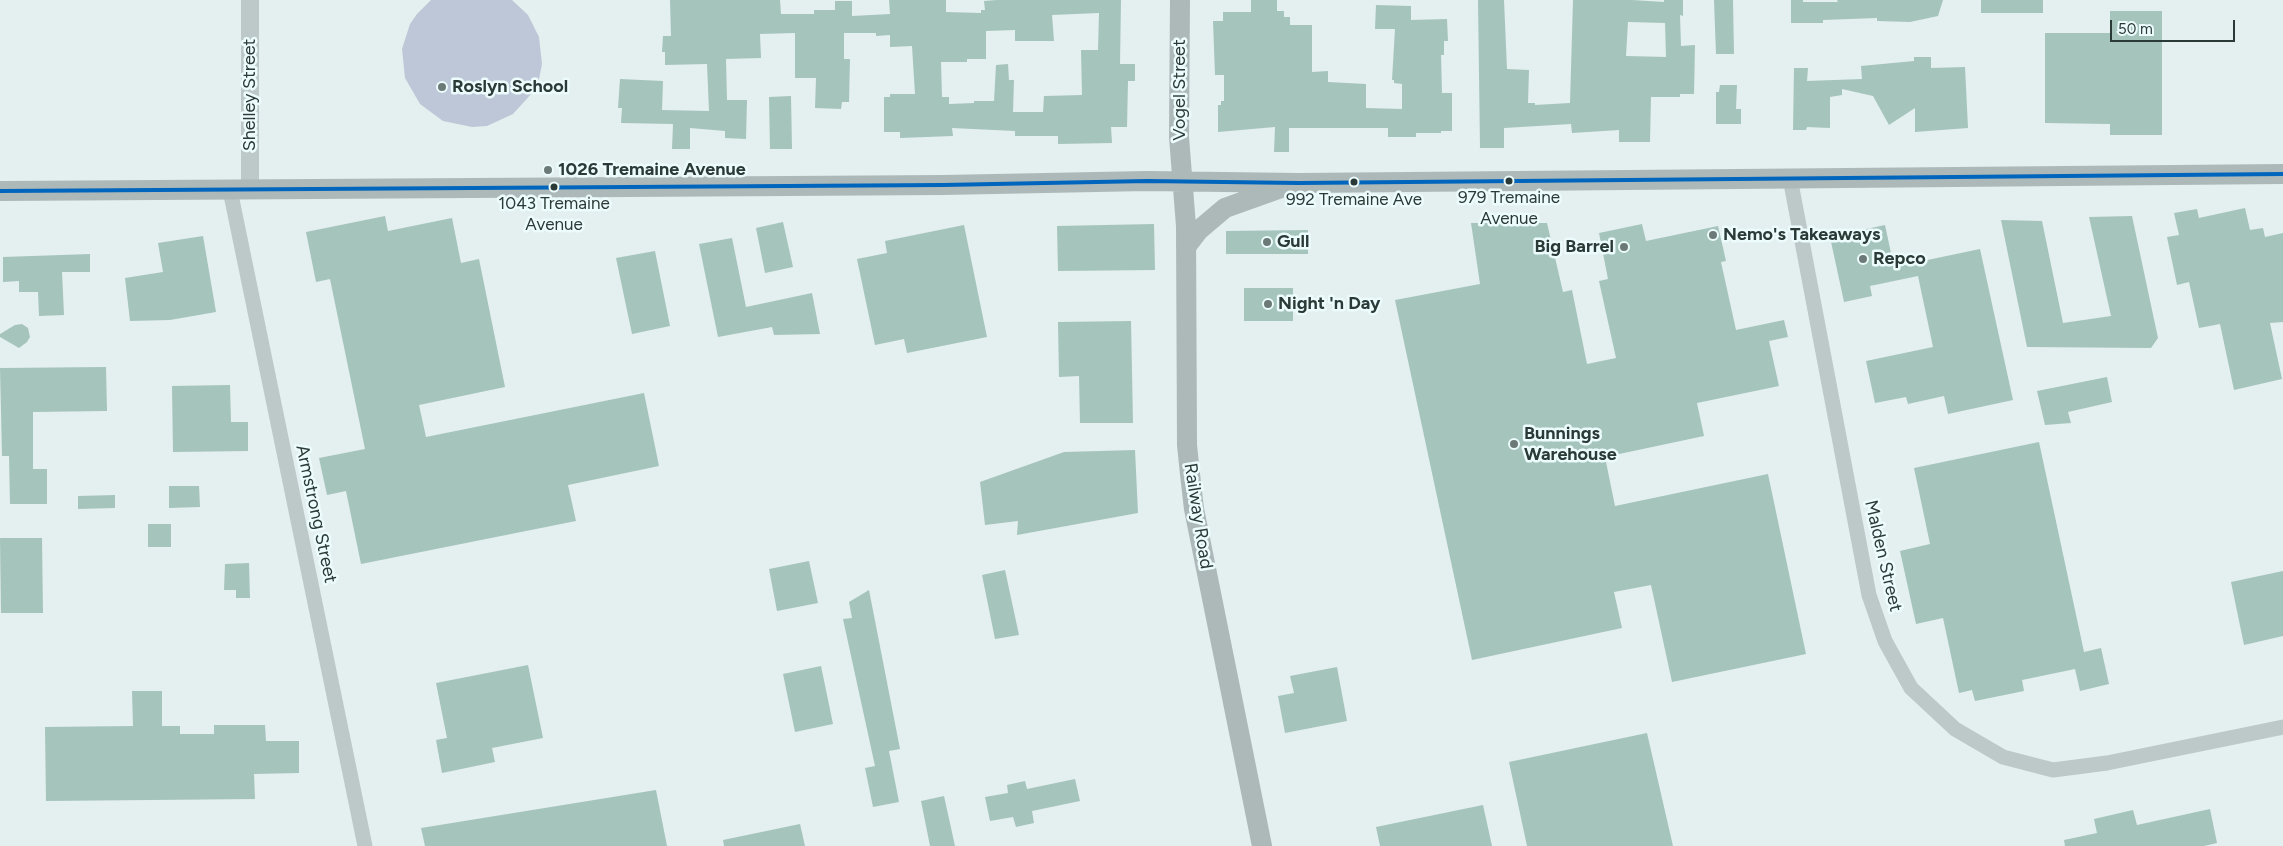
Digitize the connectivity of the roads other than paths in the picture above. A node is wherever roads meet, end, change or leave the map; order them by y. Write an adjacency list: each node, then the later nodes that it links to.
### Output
1 (250, 0): 7 (street, Shelley Street)
2 (1180, 0): 5 (main road, Vogel Street)
3 (2283, 174): 4 (main road)
4 (1790, 178): 6 (main road); 10 (street, Malden Street)
5 (1182, 181): 6 (main road); 7 (main road); 9 (main road, Railway Road)
6 (1300, 182): 9 (main road)
7 (240, 190): 8 (main road); 11 (street, Armstrong Street)
8 (0, 191)
9 (1186, 248): 12 (main road, Railway Road)
10 (2283, 727)
11 (365, 846)
12 (1262, 846)

